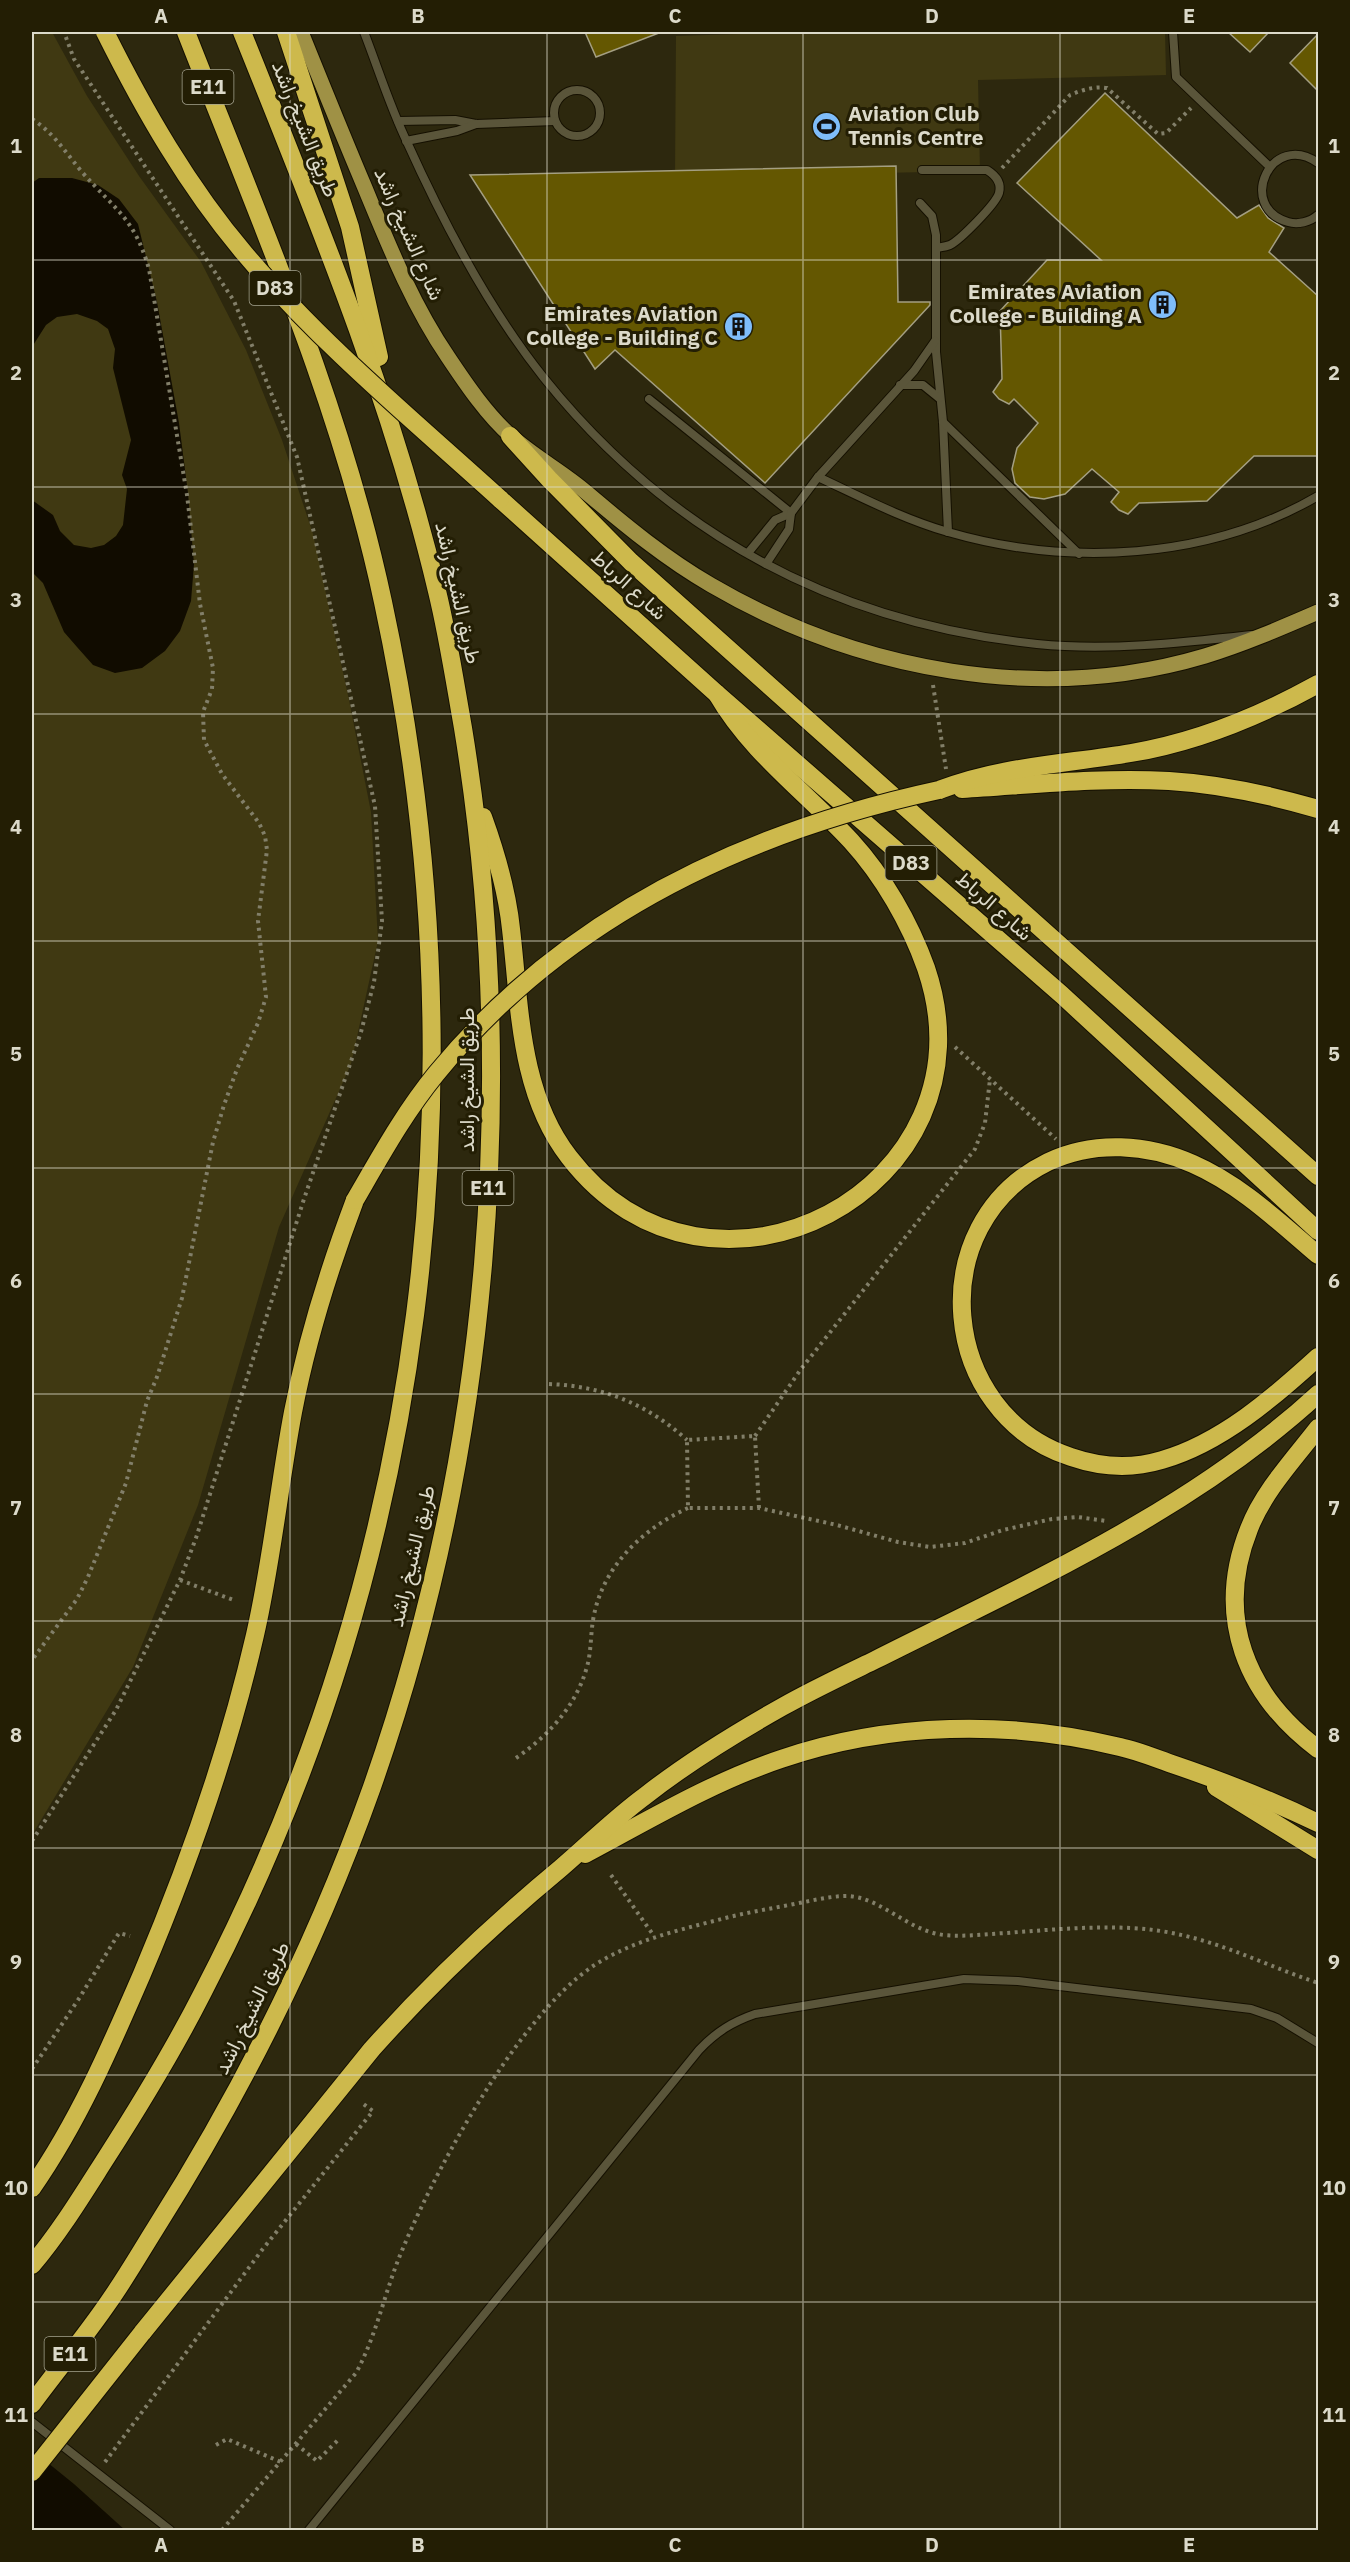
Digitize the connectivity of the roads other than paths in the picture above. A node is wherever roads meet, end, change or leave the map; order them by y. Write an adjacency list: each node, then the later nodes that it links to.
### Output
1 (105, 32): 35 (highway, شارع الرباط / D83, bridge)
2 (186, 32): 52 (highway, طريق الشيخ راشد / E11)
3 (242, 32): 22 (highway, طريق الشيخ راشد / E11)
4 (286, 32): 22 (highway)
5 (301, 32): 24 (main road, شارع الشيخ راشد)
6 (364, 32): 8 (lane)
7 (1173, 32): 13 (lane)
8 (398, 121): 10 (lane); 11 (lane)
9 (555, 121): 9 (lane); 10 (lane)
10 (476, 124): 11 (lane)
11 (406, 141): 29 (lane)
12 (1318, 163): 13 (lane)
13 (1270, 166): 16 (lane)
14 (922, 170): 17 (lane)
15 (920, 202): 17 (lane)
16 (1317, 220)
17 (936, 248): 18 (lane)
18 (935, 340): 19 (lane); 21 (lane)
19 (900, 385): 21 (lane); 25 (lane)
20 (649, 399): 27 (lane)
21 (941, 401): 23 (lane)
22 (386, 406): 37 (highway, طريق الشيخ راشد / E11)
23 (943, 422): 28 (lane); 30 (lane)
24 (510, 436): 33 (main road, شارع الشيخ راشد); 39 (highway, شارع الرباط / D83)
25 (818, 477): 27 (lane); 28 (lane)
26 (1318, 496): 30 (lane)
27 (791, 513): 29 (lane); 31 (lane)
28 (948, 532): 30 (lane)
29 (748, 554): 31 (lane)
30 (1079, 554)
31 (766, 564): 33 (lane)
32 (1318, 612): 33 (main road, شارع الشيخ راشد)
33 (1269, 633)
34 (1318, 684): 36 (highway)
35 (717, 694): 37 (highway); 40 (highway, شارع الرباط / D83)
36 (939, 790): 38 (highway); 51 (highway, bridge)
37 (473, 791): 53 (highway, طريق الشيخ راشد / E11)
38 (1318, 809)
39 (1318, 1176)
40 (1318, 1231)
41 (1318, 1255): 42 (highway)
42 (1318, 1357)
43 (1318, 1394): 49 (highway)
44 (1318, 1428): 45 (highway)
45 (1318, 1749)
46 (1187, 1769): 47 (highway); 48 (highway); 49 (highway)
47 (1318, 1823)
48 (1318, 1850)
49 (563, 1866): 55 (highway, bridge)
50 (1318, 2043): 57 (lane)
51 (32, 2188)
52 (37, 2258)
53 (32, 2404)
54 (32, 2422): 56 (lane)
55 (32, 2472)
56 (170, 2530)
57 (309, 2530)

